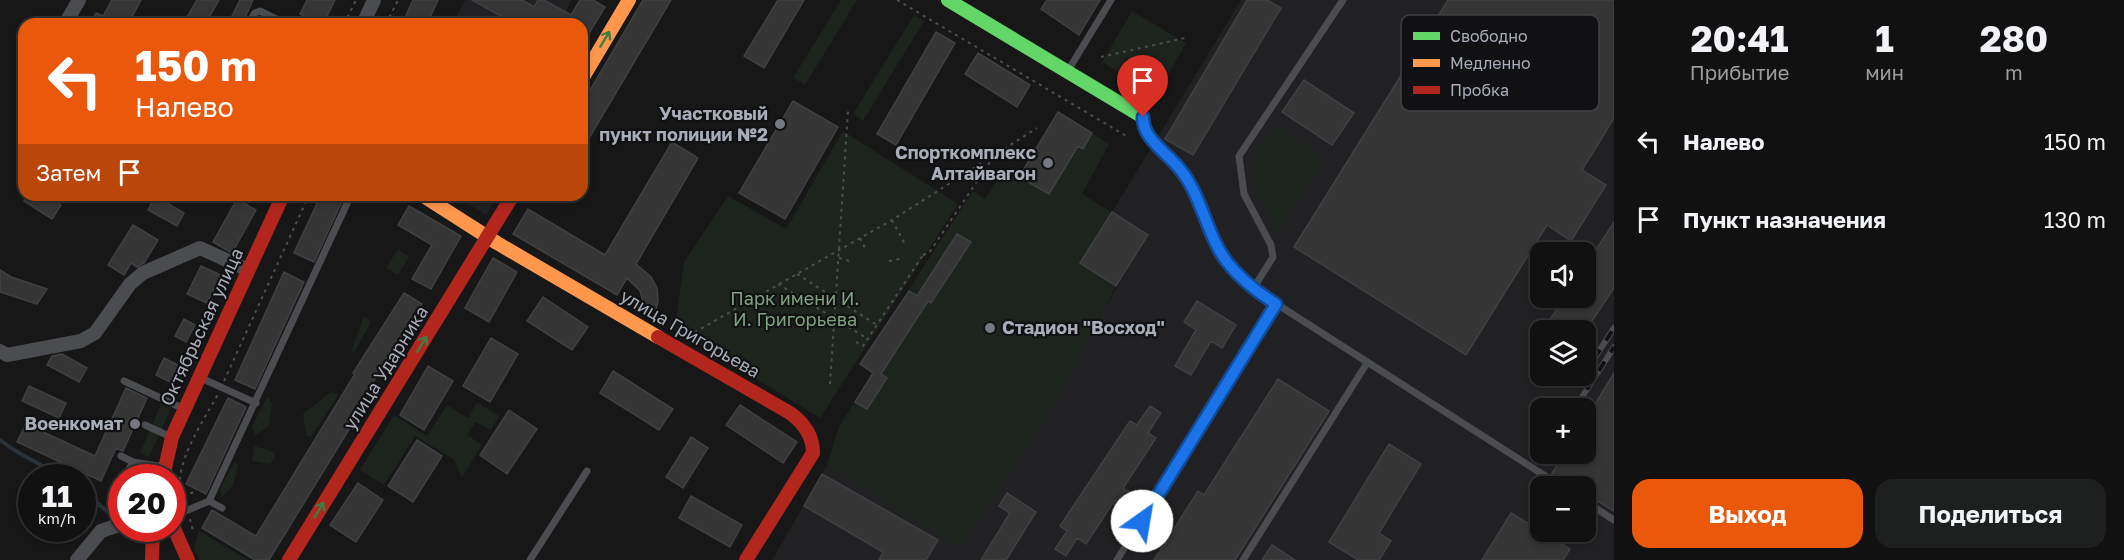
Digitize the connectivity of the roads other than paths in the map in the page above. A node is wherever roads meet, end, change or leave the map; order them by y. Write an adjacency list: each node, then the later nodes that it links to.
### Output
1 (79, 0): 7 (street)
2 (374, 0): 10 (street)
3 (628, 0): 11 (street, one-way to 3)
4 (948, 0): 12 (street)
5 (1111, 0): 12 (lane)
6 (1343, 0): 20 (lane)
7 (68, 18)
8 (252, 18): 9 (lane)
9 (275, 18)
10 (366, 18)
11 (588, 69)
12 (1068, 71): 13 (street)
13 (1143, 117): 20 (lane)
14 (280, 201): 19 (street, Октябрьская улица)
15 (348, 201): 26 (lane)
16 (432, 201): 18 (street, улица Григорьева)
17 (510, 201): 18 (street, улица Ударника)
18 (489, 237): 47 (street, улица Ударника, one-way to 18); 49 (street, улица Григорьева)
19 (248, 270): 22 (street); 24 (street, Октябрьская улица)
20 (1253, 289): 21 (lane)
21 (1276, 304): 23 (lane); 50 (lane)
22 (0, 351)
23 (1367, 363): 35 (lane); 51 (lane)
24 (199, 377): 26 (lane); 27 (street, Октябрьская улица)
25 (124, 381): 27 (lane)
26 (256, 403): 36 (lane)
27 (184, 410): 29 (street, Октябрьская улица)
28 (145, 425): 29 (lane)
29 (172, 437): 33 (street, Октябрьская улица)
30 (121, 456): 31 (lane)
31 (133, 462): 32 (lane)
32 (139, 464)
33 (165, 464)
34 (587, 471): 48 (lane)
35 (1545, 476)
36 (209, 501): 37 (lane); 39 (lane)
37 (222, 508)
38 (1596, 508): 40 (lane)
39 (186, 513)
40 (1614, 520)
41 (108, 529): 45 (street)
42 (157, 542): 44 (street)
43 (179, 542): 46 (street)
44 (161, 557): 46 (street)
45 (77, 560)
46 (186, 560)
47 (289, 560)
48 (530, 560)
49 (746, 560)
50 (1117, 560)
51 (1243, 560)

